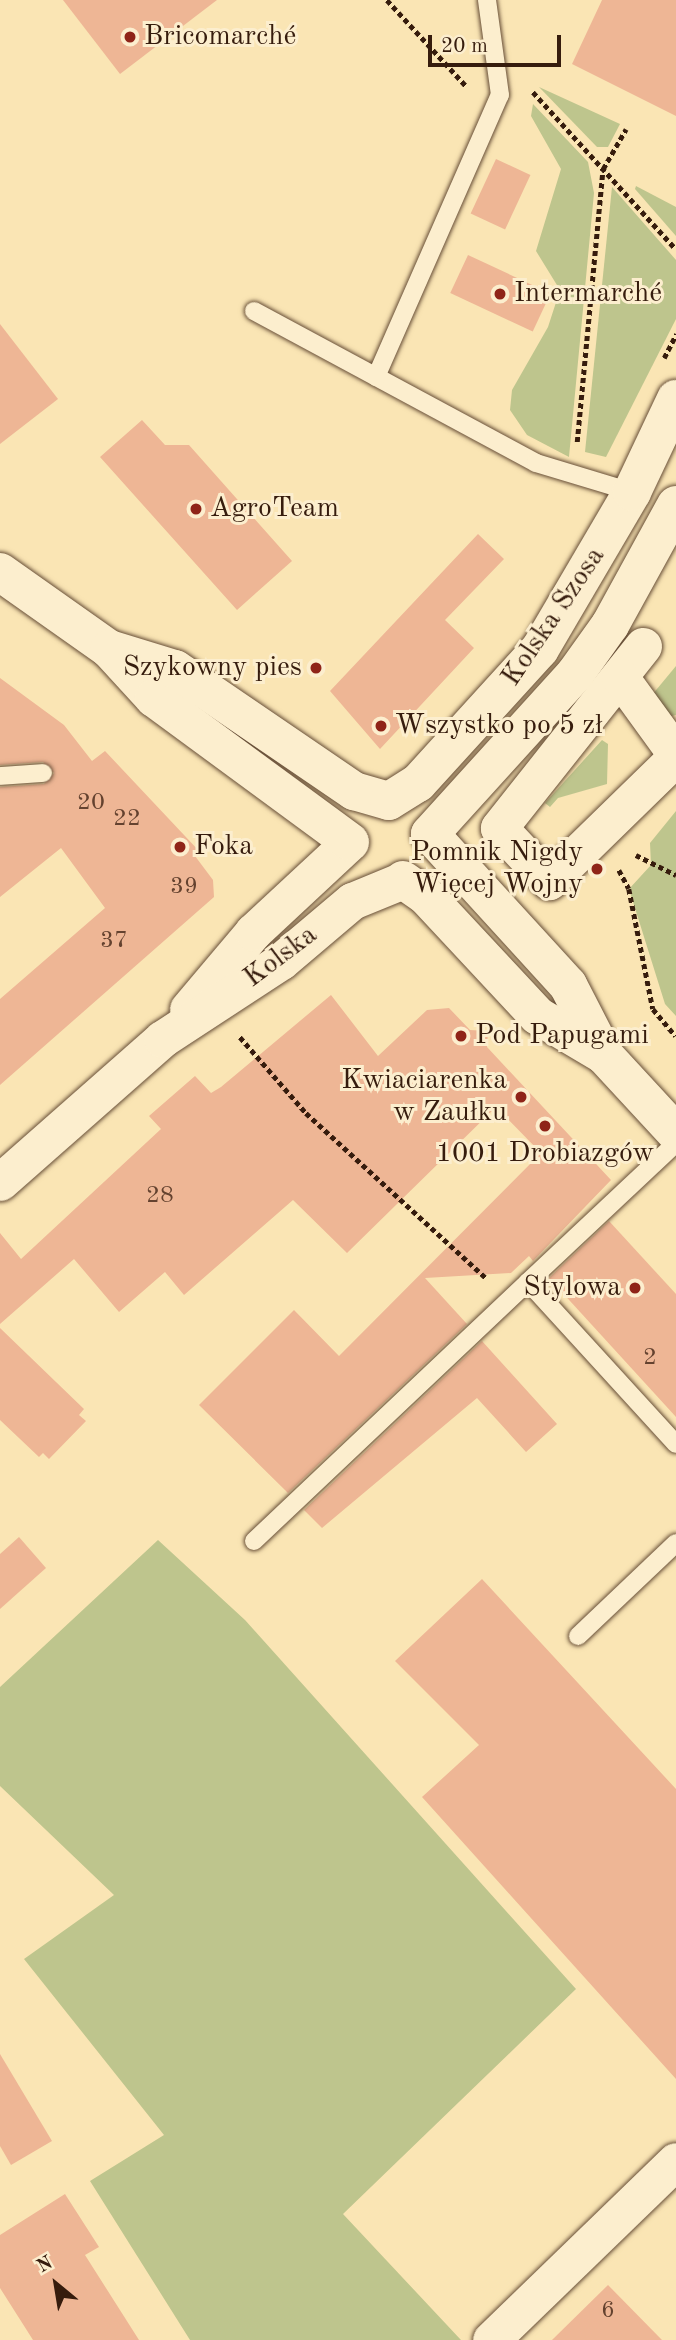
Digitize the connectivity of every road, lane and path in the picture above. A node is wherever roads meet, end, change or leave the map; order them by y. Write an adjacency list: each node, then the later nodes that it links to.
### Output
1 (387, 0): 3 (path)
2 (487, 0): 3 (lane)
3 (500, 95): 5 (path); 8 (lane)
4 (626, 129): 5 (path)
5 (603, 169): 6 (path); 10 (path)
6 (676, 249)
7 (254, 312): 8 (lane)
8 (376, 377): 10 (lane)
9 (676, 400): 11 (street, Kolska Szosa)
10 (573, 474): 11 (lane)
11 (632, 492): 20 (street, Kolska Szosa)
12 (676, 505): 22 (street, Kolska Szosa)
13 (0, 572): 15 (street)
14 (643, 646): 16 (street)
15 (109, 649): 20 (street); 23 (street)
16 (620, 677): 17 (street); 21 (street)
17 (676, 755): 21 (street)
18 (43, 773): 19 (lane)
19 (0, 776)
20 (389, 801): 22 (street); 23 (street)
21 (599, 832): 26 (path)
22 (430, 834): 24 (street); 28 (street)
23 (350, 842): 24 (street); 27 (street, Kolska)
24 (403, 880): 27 (street, Kolska); 28 (street)
25 (231, 1026): 33 (path)
26 (676, 1036)
27 (162, 1039): 31 (street, Kolska)
28 (604, 1055): 29 (street)
29 (676, 1133)
30 (676, 1143): 32 (lane)
31 (0, 1182)
32 (528, 1282): 33 (lane); 34 (lane)
33 (508, 1301): 35 (lane)
34 (676, 1444)
35 (254, 1541)
36 (676, 1543): 37 (lane)
37 (578, 1636)
38 (676, 2161): 39 (street)
39 (491, 2340)

